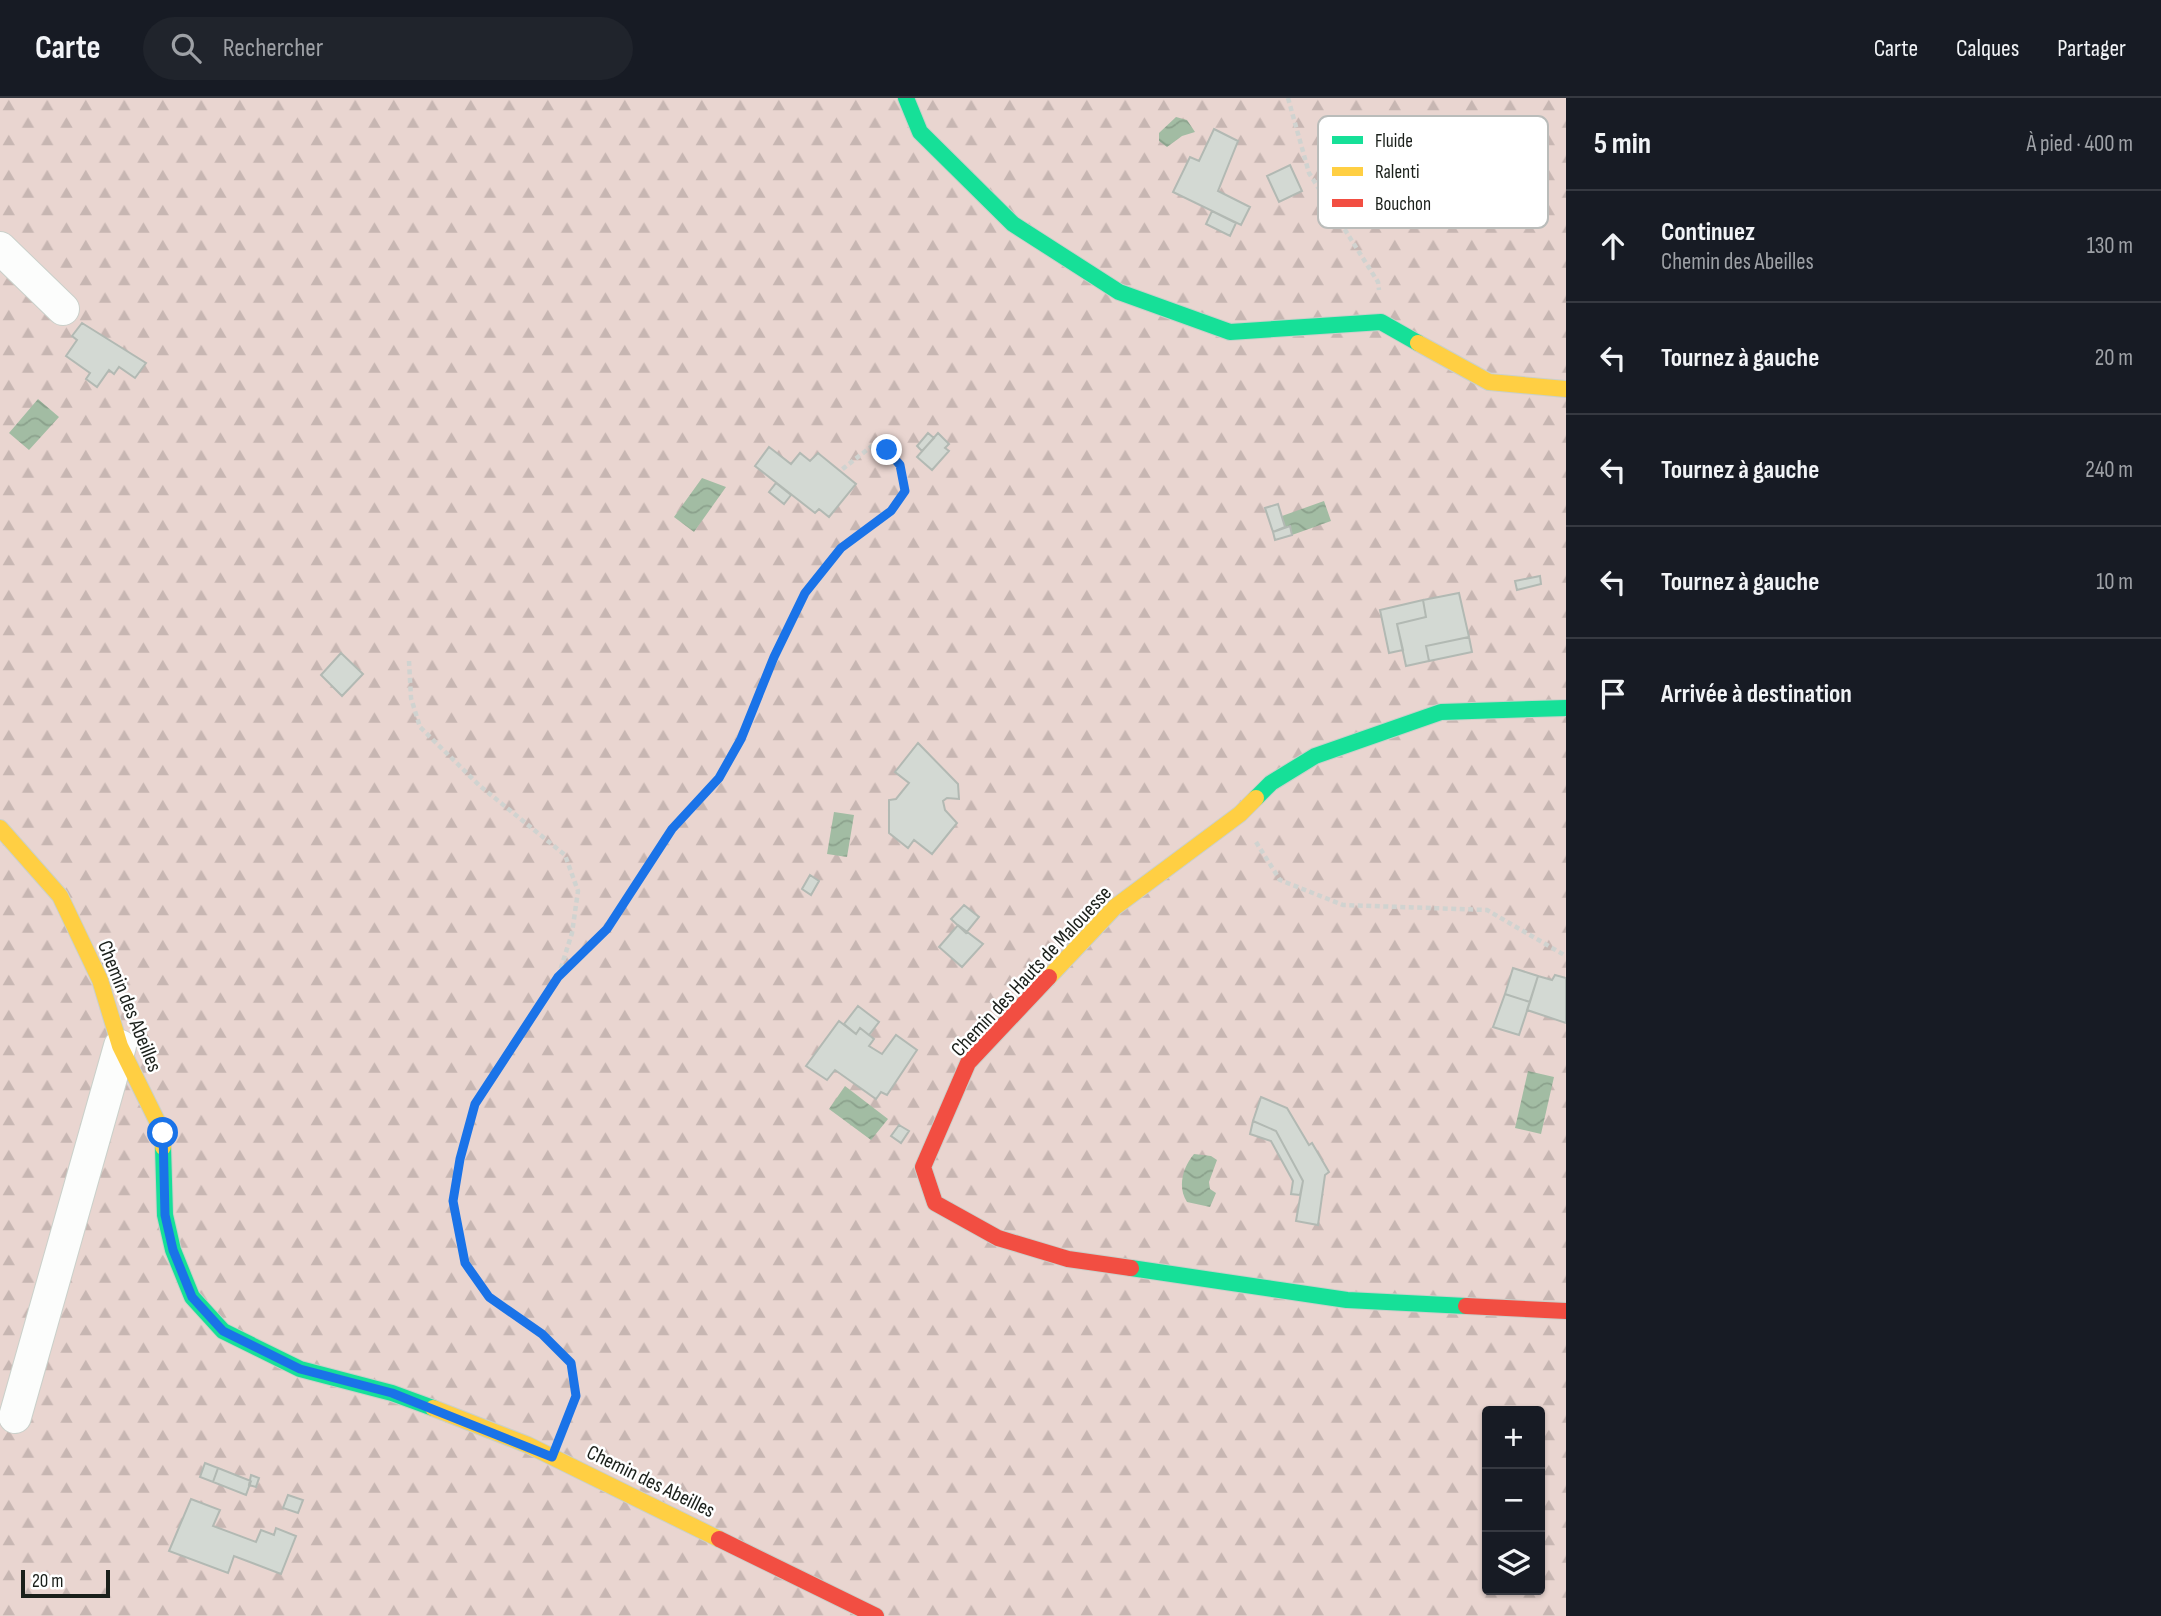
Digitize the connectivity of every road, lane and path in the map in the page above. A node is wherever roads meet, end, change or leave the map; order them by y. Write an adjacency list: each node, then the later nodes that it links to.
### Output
1 (905, 98): 7 (street)
2 (1288, 98): 3 (path)
3 (1318, 187)
4 (1344, 228): 7 (path)
5 (0, 248): 6 (street)
6 (63, 309)
7 (1381, 322): 8 (street)
8 (1566, 389)
9 (840, 471): 15 (path)
10 (409, 661): 15 (path)
11 (1566, 708): 12 (street, Chemin des Hauts de Malouesse)
12 (1240, 814): 14 (path); 17 (street, Chemin des Hauts de Malouesse)
13 (0, 828): 16 (street, Chemin des Abeilles)
14 (1566, 956)
15 (558, 977): 19 (path)
16 (120, 1045): 18 (street); 19 (street, Chemin des Abeilles)
17 (1566, 1311)
18 (15, 1417)
19 (552, 1457): 20 (street, Chemin des Abeilles)
20 (876, 1616)

